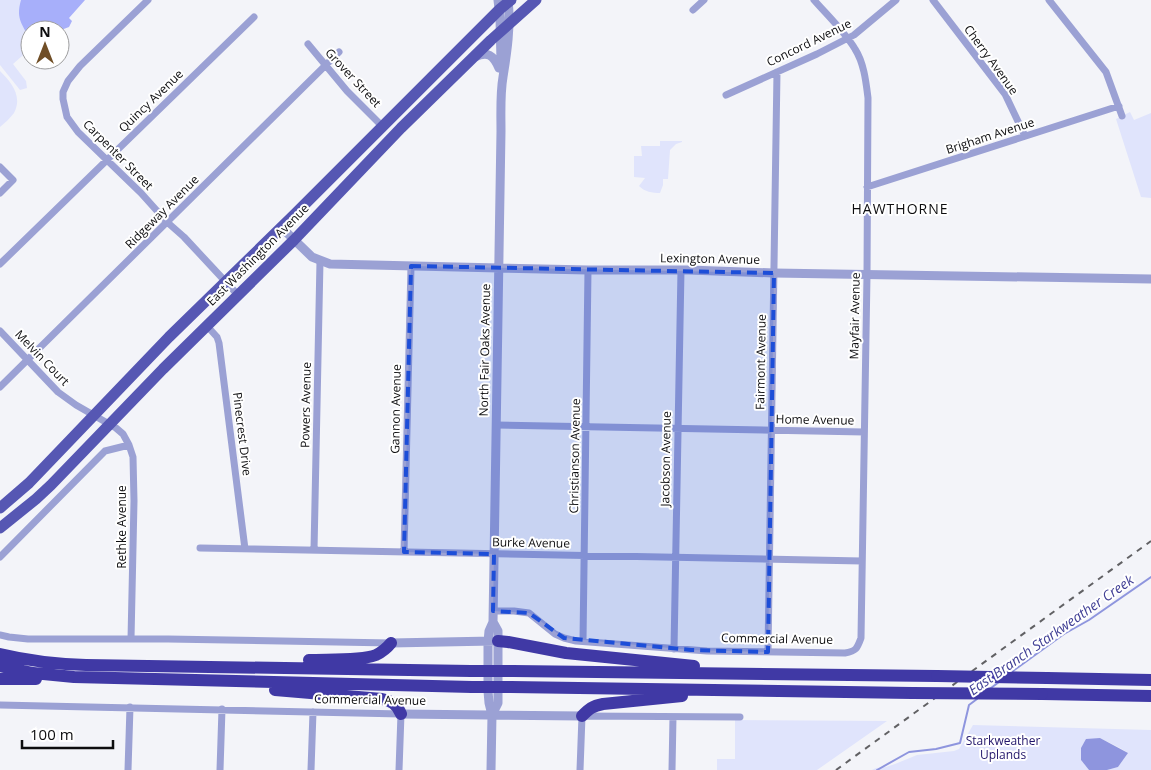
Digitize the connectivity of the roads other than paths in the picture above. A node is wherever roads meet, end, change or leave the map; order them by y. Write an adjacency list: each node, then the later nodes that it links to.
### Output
1 (148, 0): 24 (street, Carpenter Street)
2 (536, 0): 11 (main road, East Washington Avenue)
3 (704, 0): 9 (street)
4 (814, 0): 12 (street, Mayfair Avenue)
5 (896, 0): 12 (street, Concord Avenue)
6 (932, 0): 23 (street, Cherry Avenue)
7 (1049, 0): 20 (street)
8 (505, 2): 11 (street, North Fair Oaks Avenue); 22 (main road, East Washington Avenue)
9 (693, 10)
10 (254, 17): 24 (street, Quincy Avenue)
11 (505, 27): 15 (main road, East Washington Avenue); 18 (street, North Fair Oaks Avenue)
12 (847, 39): 17 (street, Concord Avenue); 26 (street, Mayfair Avenue)
13 (308, 44): 16 (street, Grover Street)
14 (340, 52): 16 (street, Ridgeway Avenue)
15 (472, 58): 18 (street); 30 (main road, East Washington Avenue)
16 (326, 66): 22 (street, Grover Street); 28 (street, Ridgeway Avenue)
17 (777, 72): 19 (street, Concord Avenue); 37 (street, Fairmont Avenue)
18 (502, 75): 34 (street, North Fair Oaks Avenue)
19 (726, 95)
20 (1119, 106): 21 (street); 23 (street, Brigham Avenue)
21 (1122, 116)
22 (382, 126): 29 (main road, East Washington Avenue)
23 (1025, 136): 26 (street, Brigham Avenue)
24 (107, 160): 28 (street, Carpenter Street); 32 (street, Quincy Avenue)
25 (0, 167): 27 (street)
26 (867, 187): 38 (street, Mayfair Avenue)
27 (0, 193)
28 (167, 222): 40 (street, Carpenter Street); 44 (street, Ridgeway Avenue)
29 (281, 227): 30 (street, Lexington Avenue); 40 (main road, East Washington Avenue)
30 (294, 240): 31 (street, Lexington Avenue); 41 (main road, East Washington Avenue)
31 (320, 260): 33 (street, Lexington Avenue); 58 (street, Powers Avenue)
32 (0, 264)
33 (411, 266): 34 (street, Lexington Avenue); 59 (street, Gannon Avenue)
34 (499, 268): 35 (street, Lexington Avenue); 48 (street, North Fair Oaks Avenue)
35 (588, 270): 36 (street, Lexington Avenue); 49 (street, Christianson Avenue)
36 (681, 270): 37 (street, Lexington Avenue); 50 (street, Jacobson Avenue)
37 (774, 273): 38 (street, Lexington Avenue); 51 (street, Fairmont Avenue)
38 (867, 275): 39 (street, Lexington Avenue); 52 (street, Mayfair Avenue)
39 (1151, 278)
40 (225, 282): 41 (street, Carpenter Street); 46 (main road, East Washington Avenue)
41 (238, 295): 42 (main road, East Washington Avenue)
42 (207, 326): 47 (main road, East Washington Avenue); 57 (street, Pinecrest Drive)
43 (0, 331): 44 (street, Melvin Court)
44 (27, 360): 45 (street, Ridgeway Avenue); 46 (street, Melvin Court)
45 (0, 387)
46 (94, 414): 47 (street, Melvin Court); 54 (main road, East Washington Avenue)
47 (110, 424): 53 (street); 55 (main road, East Washington Avenue)
48 (496, 425): 49 (street, Home Avenue); 60 (street, North Fair Oaks Avenue)
49 (586, 427): 50 (street, Home Avenue); 61 (street, Christianson Avenue)
50 (678, 429): 51 (street, Home Avenue); 63 (street, Jacobson Avenue)
51 (771, 430): 52 (street, Home Avenue); 64 (street, Fairmont Avenue)
52 (864, 432): 65 (street, Mayfair Avenue)
53 (129, 445): 62 (street); 68 (street, Rethke Avenue)
54 (0, 508)
55 (0, 528)
56 (200, 548): 57 (street, Burke Avenue)
57 (245, 549): 58 (street, Burke Avenue)
58 (314, 550): 59 (street, Burke Avenue)
59 (404, 552): 60 (street, Burke Avenue)
60 (494, 554): 61 (street, Burke Avenue); 66 (street, North Fair Oaks Avenue)
61 (584, 556): 63 (street, Burke Avenue); 70 (street, Christianson Avenue)
62 (0, 557)
63 (676, 558): 64 (street, Burke Avenue); 72 (street, Jacobson Avenue)
64 (769, 559): 65 (street, Burke Avenue); 74 (street, Fairmont Avenue)
65 (862, 561): 73 (street, Mayfair Avenue)
66 (493, 611): 69 (street, North Fair Oaks Avenue); 70 (street, Commercial Avenue)
67 (0, 634): 68 (street)
68 (131, 639): 71 (street)
69 (493, 641): 71 (street); 78 (highway); 94 (street, North Fair Oaks Avenue)
70 (583, 642): 72 (street, Commercial Avenue)
71 (391, 643): 77 (highway)
72 (674, 648): 74 (street, Commercial Avenue)
73 (857, 648): 74 (street, Commercial Avenue)
74 (768, 652)
75 (0, 654): 77 (highway)
76 (0, 666): 80 (highway)
77 (138, 666): 78 (highway, bridge)
78 (784, 675): 82 (highway, bridge)
79 (1151, 675): 82 (highway)
80 (74, 677): 81 (highway); 84 (highway)
81 (0, 679)
82 (1120, 679): 83 (highway)
83 (1151, 680)
84 (236, 681): 85 (highway, bridge); 93 (highway)
85 (744, 690): 86 (highway, bridge); 95 (highway)
86 (1068, 695): 87 (highway); 88 (highway)
87 (1151, 696)
88 (1151, 700)
89 (0, 704): 90 (street, Commercial Avenue)
90 (130, 707): 91 (street, Commercial Avenue); 98 (street)
91 (222, 709): 92 (street, Commercial Avenue); 99 (street)
92 (313, 712): 93 (street, Commercial Avenue); 100 (street)
93 (401, 714): 94 (street, Commercial Avenue); 101 (street)
94 (492, 715): 95 (street, Commercial Avenue); 102 (street, North Fair Oaks Avenue)
95 (582, 716): 96 (street, Commercial Avenue); 103 (street)
96 (672, 717): 97 (street, Commercial Avenue); 104 (street)
97 (740, 717)
98 (128, 770)
99 (220, 770)
100 (311, 770)
101 (399, 770)
102 (491, 770)
103 (580, 770)
104 (672, 770)

